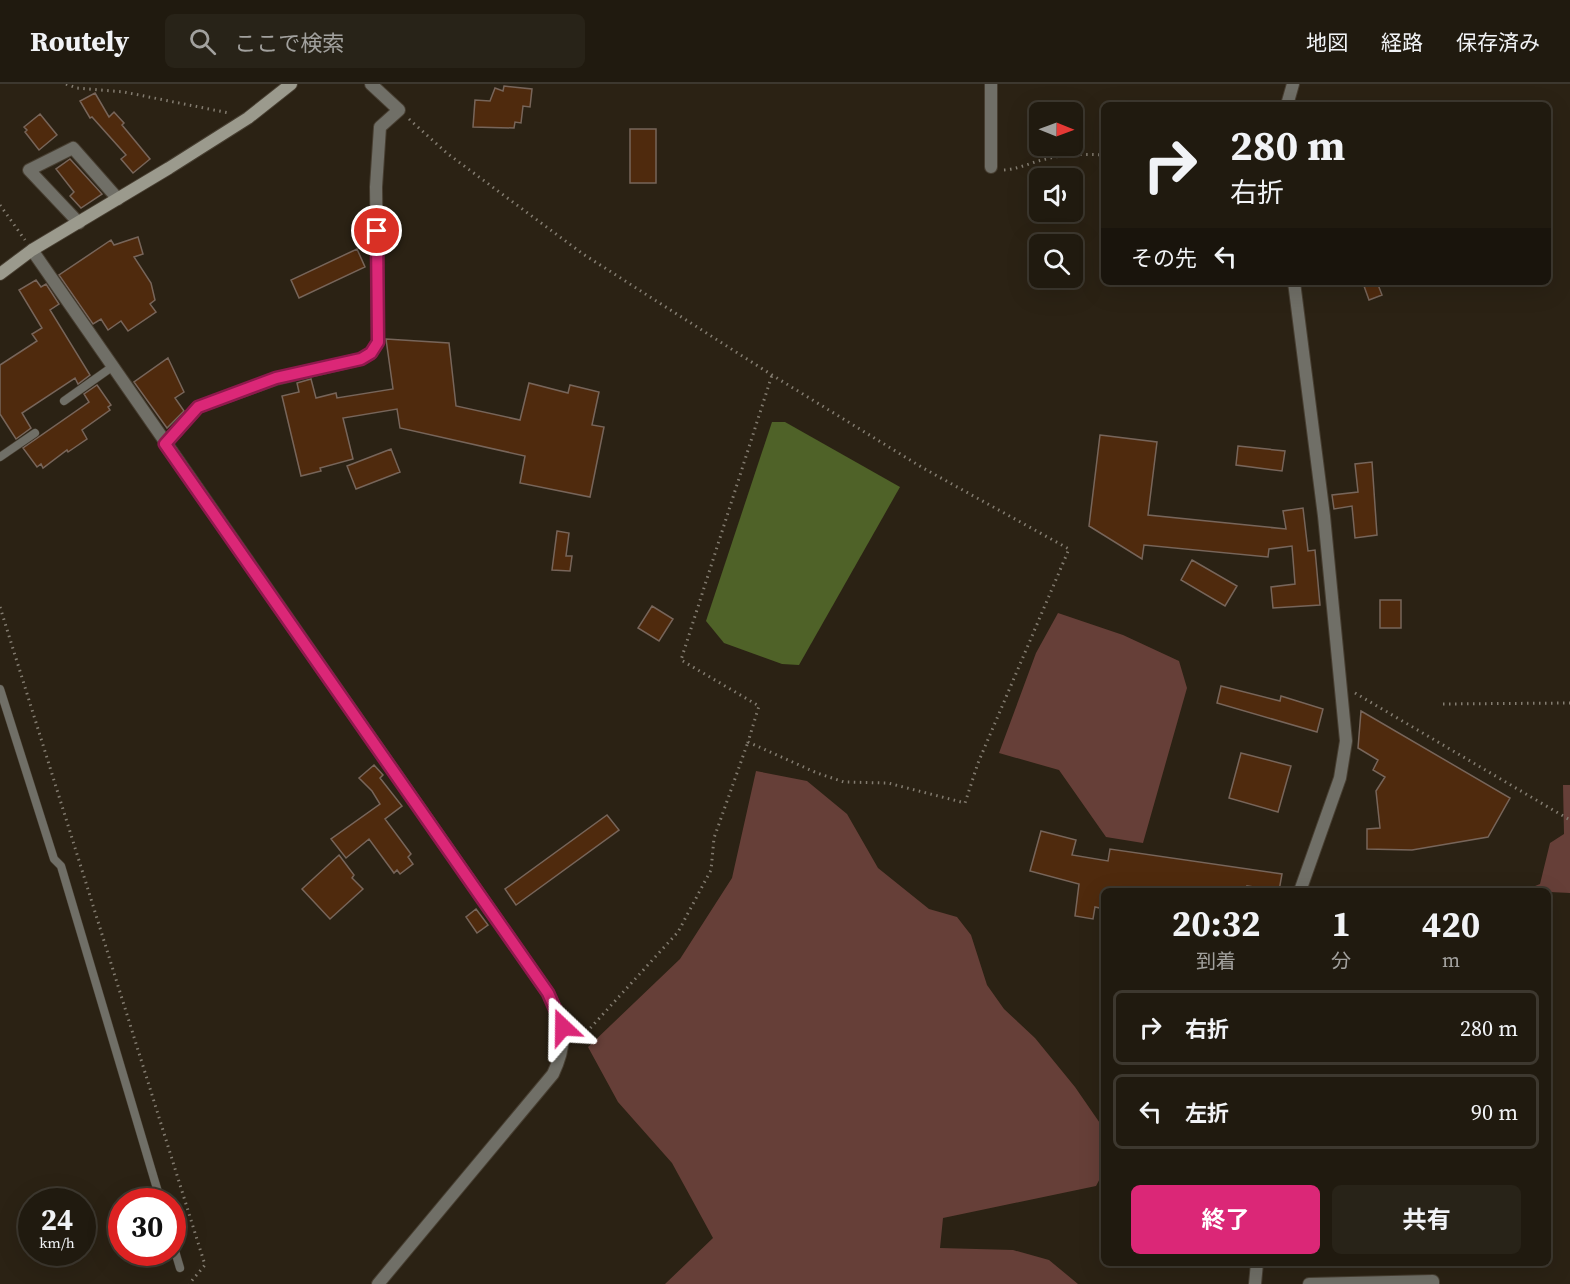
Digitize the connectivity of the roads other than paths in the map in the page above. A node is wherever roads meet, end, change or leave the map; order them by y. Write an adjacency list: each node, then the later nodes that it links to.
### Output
1 (291, 84): 7 (street)
2 (371, 84): 15 (street)
3 (991, 84): 6 (street)
4 (1293, 84): 5 (street)
5 (1288, 102)
6 (991, 167)
7 (118, 199): 8 (street); 8 (street)
8 (79, 223): 9 (street)
9 (32, 250): 10 (street); 12 (street)
10 (0, 274)
11 (1294, 285): 18 (street)
12 (112, 367): 13 (lane); 15 (street)
13 (64, 401)
14 (35, 434): 16 (lane)
15 (165, 444): 21 (street)
16 (0, 457)
17 (0, 689): 19 (lane)
18 (1301, 888)
19 (157, 1188)
20 (1257, 1266): 22 (street)
21 (378, 1284)
22 (1255, 1284)
23 (1309, 1284): 24 (street)
24 (1433, 1284)

